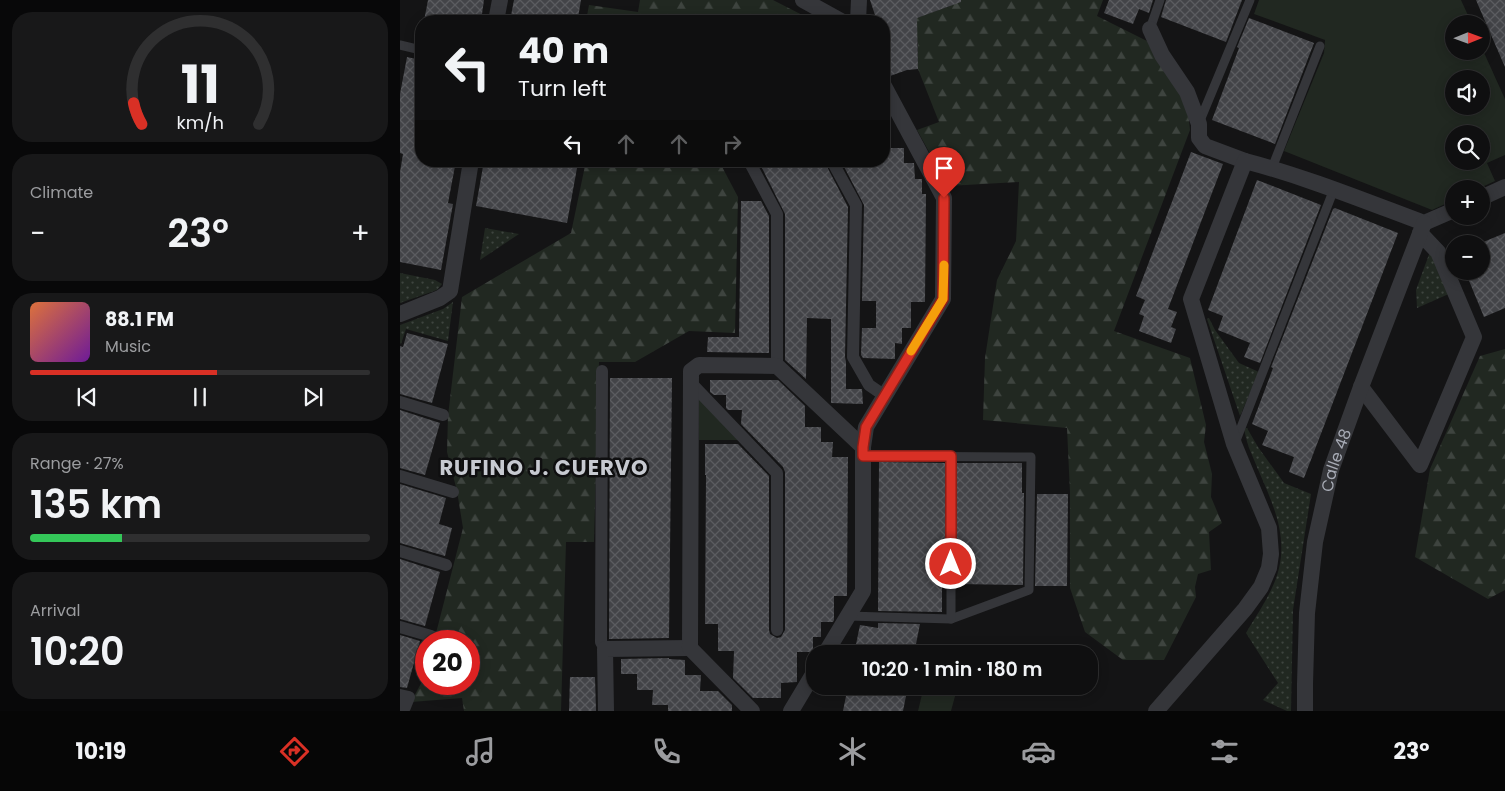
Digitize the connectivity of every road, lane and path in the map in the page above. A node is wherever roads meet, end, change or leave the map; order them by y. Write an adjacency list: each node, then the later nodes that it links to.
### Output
1 (500, 0): 6 (street)
2 (802, 0): 7 (street)
3 (859, 0): 8 (street)
4 (1160, 0): 9 (lane)
5 (1250, 0): 14 (lane)
6 (497, 15)
7 (830, 15)
8 (858, 15)
9 (1150, 29): 14 (street)
10 (400, 45): 12 (lane)
11 (1320, 46): 19 (lane)
12 (415, 49)
13 (890, 97): 30 (street)
14 (1199, 124): 15 (street)
15 (1245, 161): 19 (street); 33 (street)
16 (470, 167): 25 (street)
17 (752, 167): 26 (street)
18 (835, 167): 30 (street)
19 (1272, 168): 21 (street)
20 (1505, 187): 22 (street)
21 (1334, 189): 24 (street); 33 (lane)
22 (1490, 194)
23 (1445, 215): 24 (street)
24 (1422, 228): 29 (street, Calle 48); 29 (street)
25 (400, 314)
26 (777, 366): 28 (street); 34 (street)
27 (602, 371): 47 (street)
28 (691, 383): 43 (street); 46 (street)
29 (1361, 387): 55 (street, Calle 48)
30 (884, 396): 34 (street)
31 (400, 402): 32 (street)
32 (443, 415)
33 (1234, 444): 54 (street)
34 (863, 452): 35 (lane); 40 (street)
35 (951, 456): 41 (lane); 41 (lane)
36 (400, 476): 37 (street)
37 (453, 492)
38 (400, 552): 39 (street)
39 (446, 565)
40 (848, 616): 41 (lane); 45 (street)
41 (951, 619)
42 (400, 627): 44 (street)
43 (777, 630)
44 (415, 632)
45 (830, 645)
46 (690, 648): 47 (street); 52 (street)
47 (606, 649): 51 (street)
48 (806, 686): 53 (street)
49 (400, 695): 50 (street)
50 (400, 707)
51 (606, 711)
52 (752, 711)
53 (791, 711)
54 (1156, 711)
55 (1306, 711)

